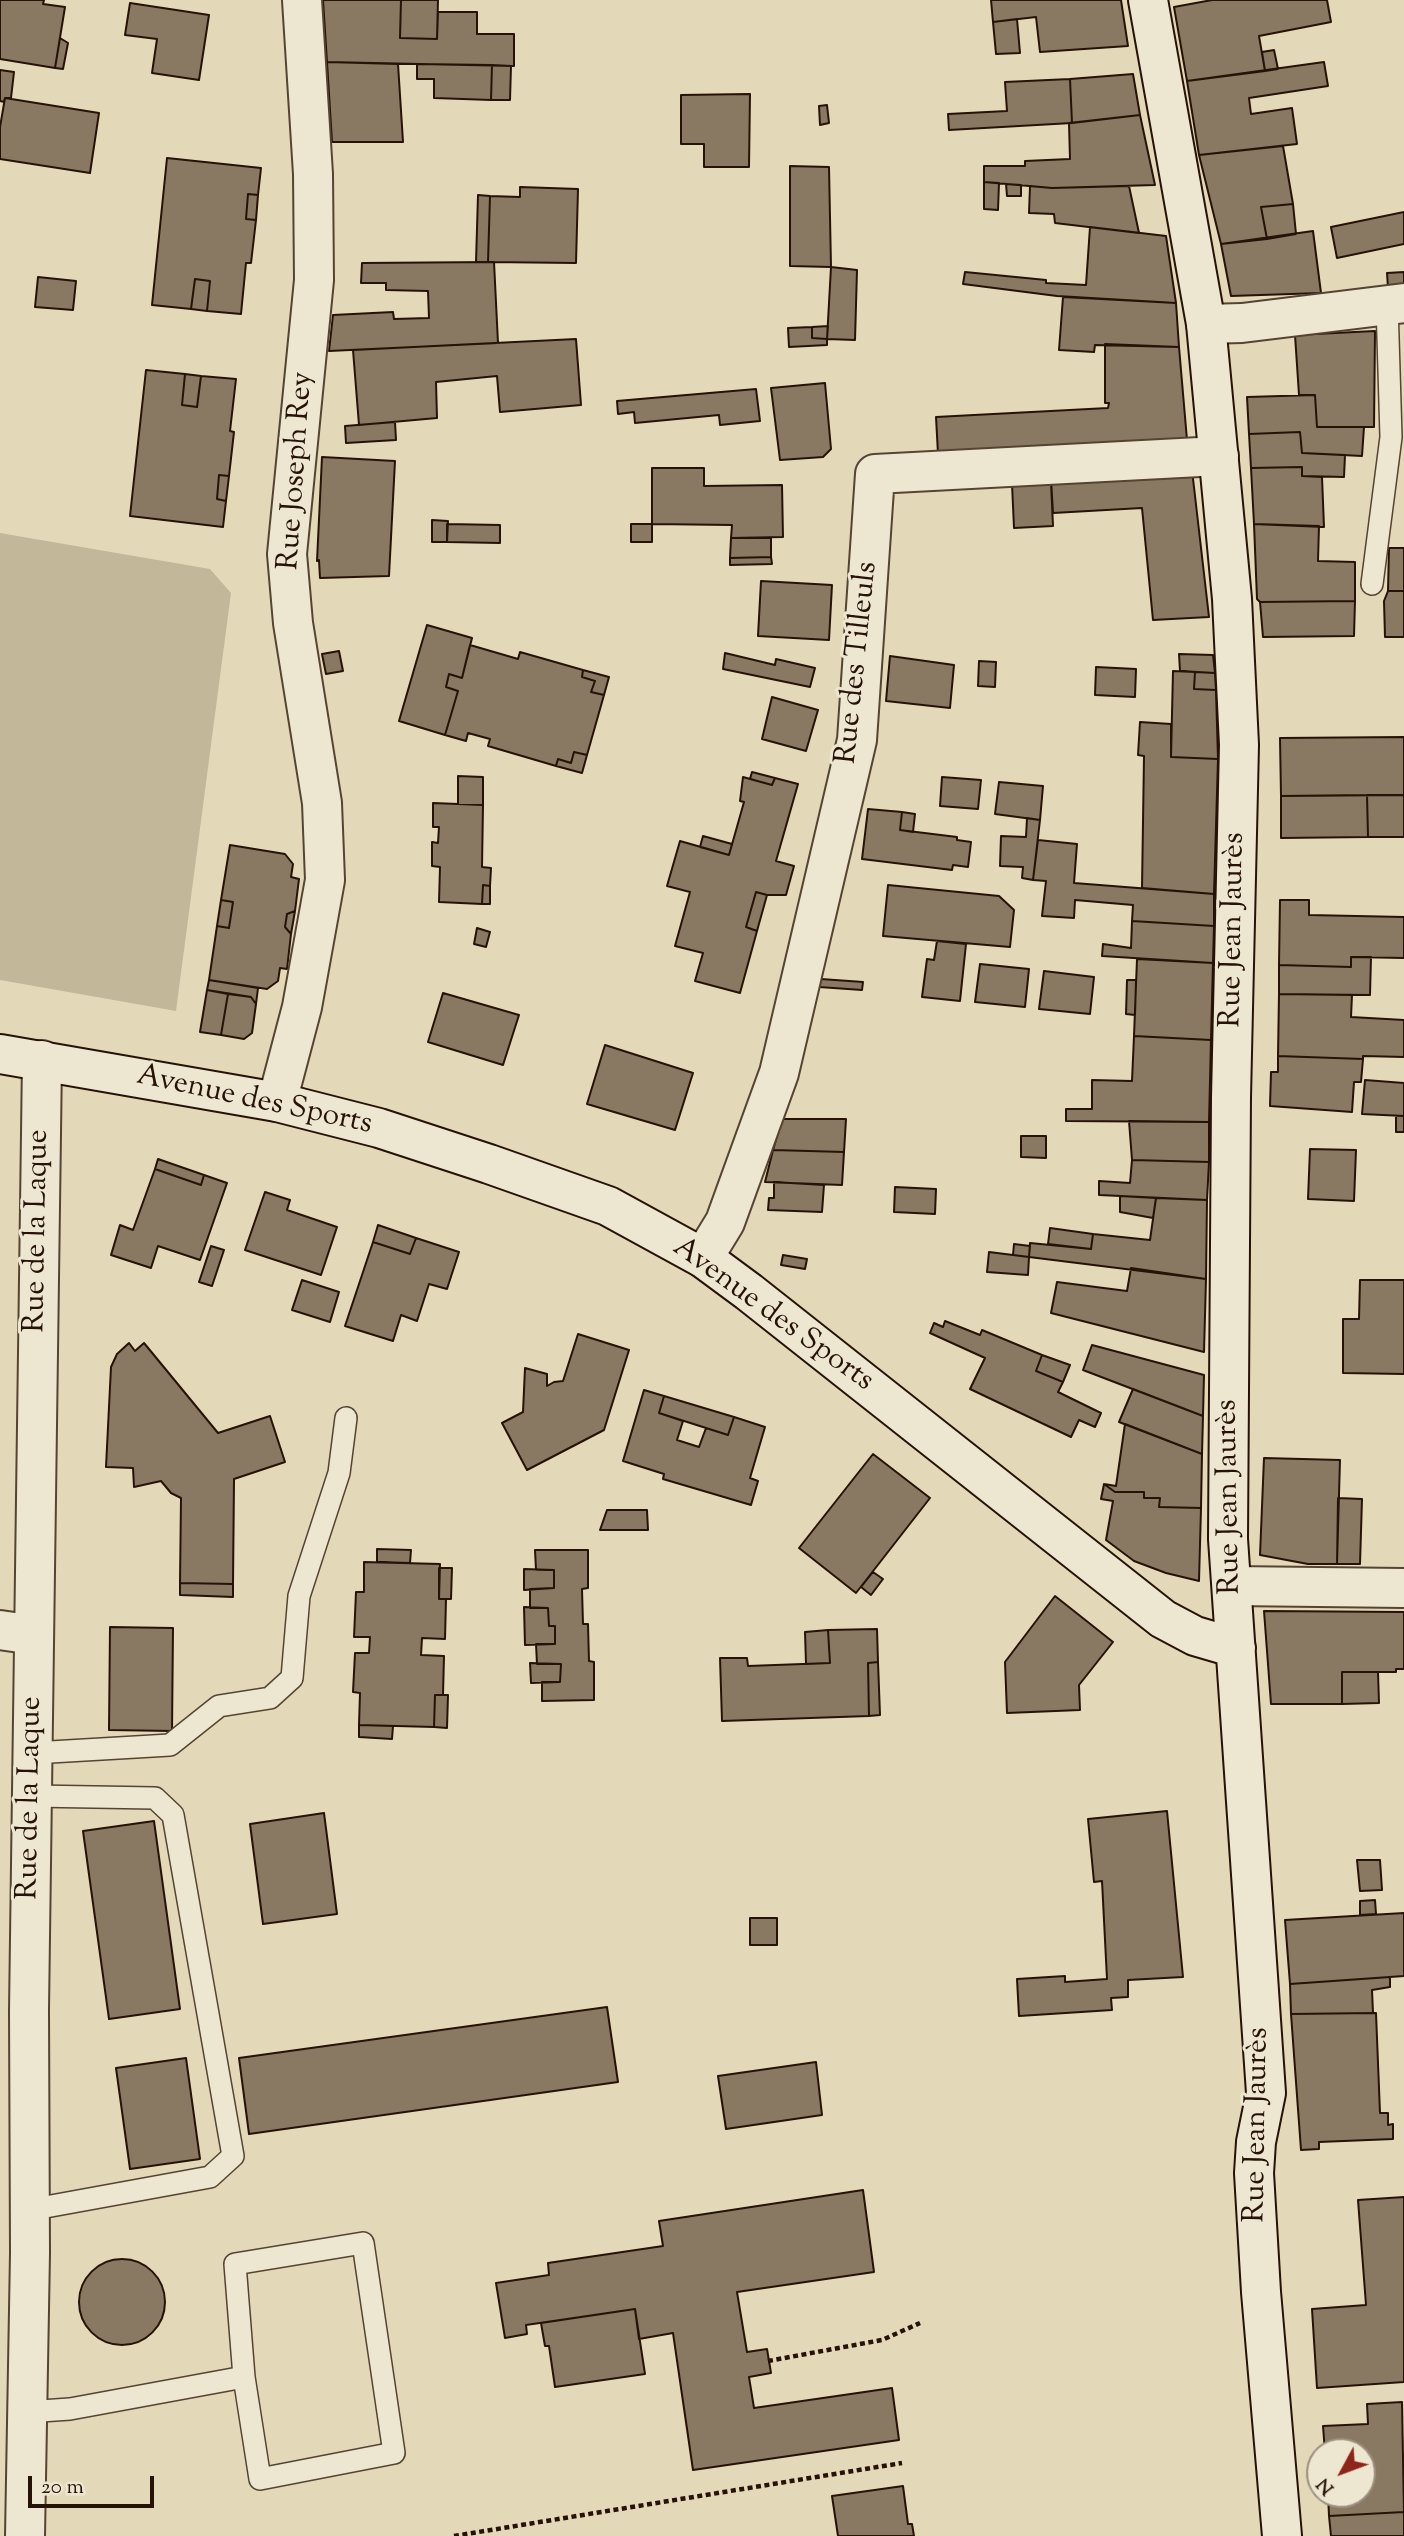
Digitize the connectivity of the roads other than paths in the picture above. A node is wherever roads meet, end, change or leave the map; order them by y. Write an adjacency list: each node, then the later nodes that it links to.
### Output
1 (302, 0): 9 (street, Rue Joseph Rey)
2 (1148, 0): 4 (street, Rue Jean Jaurès)
3 (1395, 303): 4 (street); 6 (lane)
4 (1206, 324): 5 (street, Rue Jean Jaurès)
5 (1219, 456): 10 (street, Rue des Tilleuls); 12 (street, Rue Jean Jaurès)
6 (1372, 584)
7 (0, 1054): 8 (street, Avenue des Sports)
8 (42, 1060): 9 (street, Avenue des Sports); 14 (street, Rue de la Laque)
9 (277, 1102): 10 (street, Avenue des Sports)
10 (703, 1258): 15 (street, Avenue des Sports)
11 (346, 1418): 16 (lane)
12 (1232, 1586): 13 (street); 15 (street, Rue Jean Jaurès)
13 (1404, 1588)
14 (17, 1632): 16 (street, Rue de la Laque)
15 (1236, 1648): 23 (street, Rue Jean Jaurès)
16 (33, 1753): 17 (street, Rue de la Laque)
17 (32, 1796): 18 (street, Rue de la Laque); 18 (lane)
18 (29, 2210): 19 (street, Rue de la Laque)
19 (15, 2254): 21 (street, Rue de la Laque)
20 (244, 2378): 20 (lane); 21 (lane)
21 (26, 2412): 22 (street, Rue de la Laque)
22 (25, 2536)
23 (1283, 2536)

